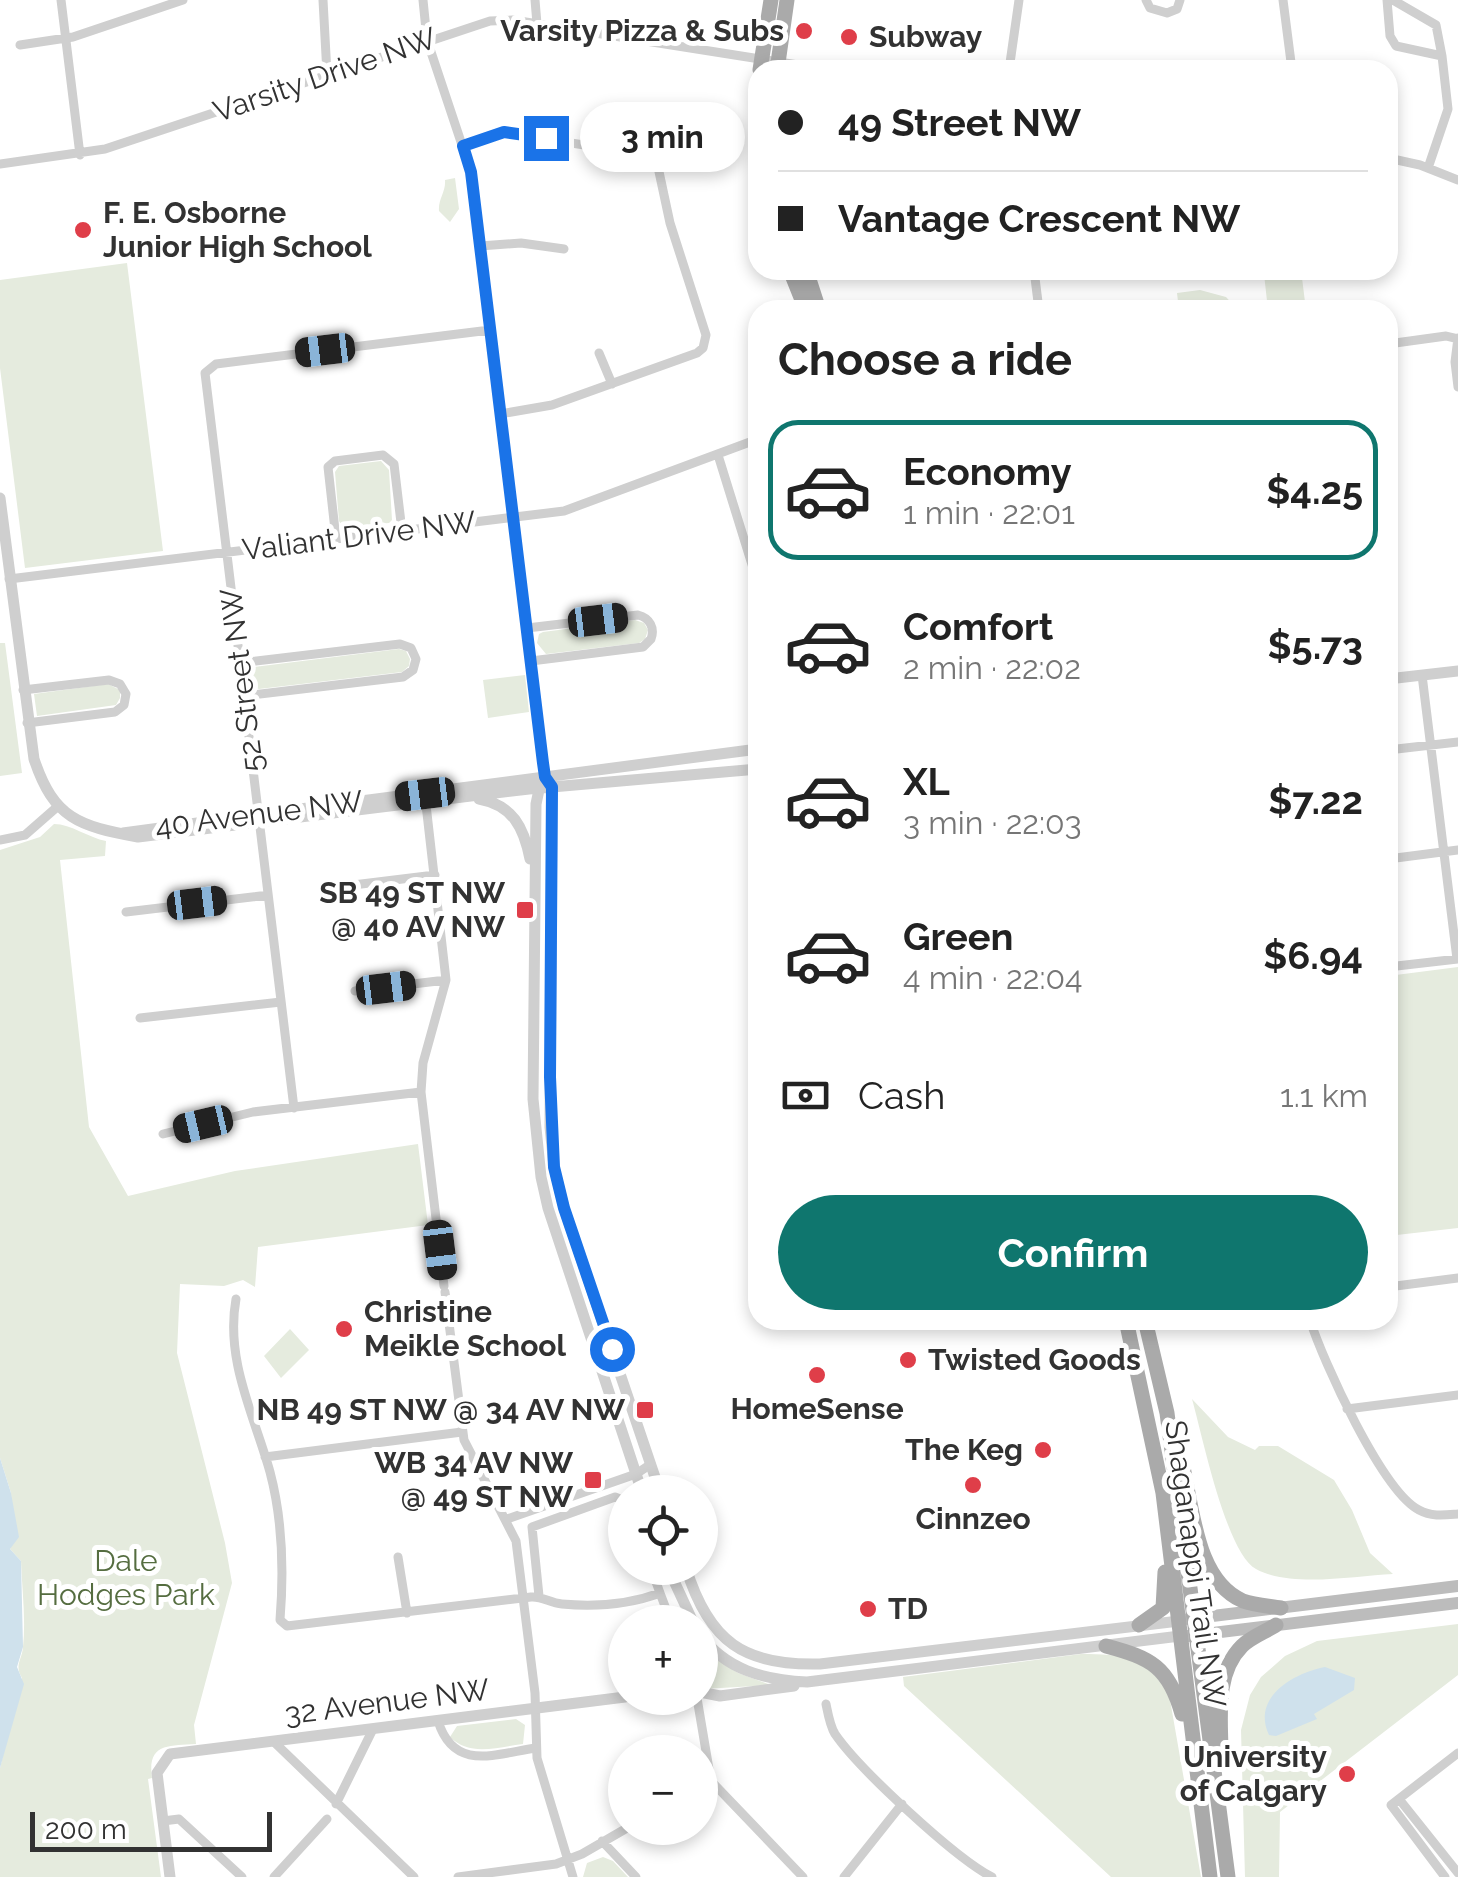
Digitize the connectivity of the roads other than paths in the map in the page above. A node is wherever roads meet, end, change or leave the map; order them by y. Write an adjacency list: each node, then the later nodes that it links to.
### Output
1 (62, 0): 14 (street)
2 (183, 0): 14 (street)
3 (323, 0): 23 (street)
4 (423, 0): 15 (street)
5 (535, 0): 13 (street)
6 (772, 0): 18 (main road)
7 (786, 0): 19 (main road)
8 (1019, 0): 20 (street)
9 (1146, 0): 10 (street)
10 (1180, 0)
11 (1283, 0): 21 (street)
12 (1390, 0): 17 (street); 17 (street)
13 (536, 24): 15 (street, Varsity Drive NW); 22 (street, Varsity Drive NW)
14 (66, 38): 16 (street); 25 (street)
15 (427, 40): 23 (street, Varsity Drive NW); 24 (street)
16 (20, 44)
17 (1442, 56): 28 (street)
18 (761, 60)
19 (779, 60)
20 (1010, 60)
21 (1291, 60)
22 (748, 62)
23 (328, 74): 25 (street, Varsity Drive NW)
24 (463, 146): 30 (street); 36 (street)
25 (80, 155): 27 (street, Varsity Drive NW)
26 (1398, 160): 28 (street)
27 (0, 164)
28 (1428, 168): 29 (street)
29 (1458, 180)
30 (480, 246): 31 (street); 32 (street)
31 (564, 248)
32 (490, 330): 38 (street); 46 (street, 52 Street NW)
33 (1458, 339): 34 (street); 37 (street)
34 (1398, 343)
35 (600, 353): 36 (street)
36 (612, 384): 38 (street)
37 (1458, 388)
38 (500, 414): 42 (street)
39 (748, 444): 40 (street, Valiant Drive NW)
40 (718, 455): 42 (street, Valiant Drive NW); 45 (street)
41 (0, 498): 47 (street)
42 (513, 517): 43 (street, Valiant Drive NW); 48 (street)
43 (402, 531): 44 (street, Valiant Drive NW); 44 (street)
44 (336, 539): 46 (street, Valiant Drive NW)
45 (748, 549)
46 (226, 552): 47 (street, Valiant Drive NW); 50 (street, 52 Street NW)
47 (9, 579): 54 (street)
48 (527, 628): 49 (street); 49 (street)
49 (530, 661): 62 (street)
50 (240, 664): 55 (street, 52 Street NW); 55 (street)
51 (1458, 670): 52 (street)
52 (1422, 675): 53 (street); 58 (street)
53 (1398, 678)
54 (23, 690): 56 (street); 56 (street)
55 (244, 696): 66 (street, 52 Street NW)
56 (27, 723): 65 (street)
57 (1458, 742): 58 (street)
58 (1430, 745): 59 (street); 69 (street)
59 (1398, 749)
60 (748, 751): 62 (street, 40 Avenue NW)
61 (748, 771): 62 (street, 40 Avenue NW)
62 (545, 784): 63 (street, 40 Avenue NW); 64 (street, 40 Avenue NW); 72 (street); 97 (street)
63 (470, 797): 64 (street, 40 Avenue NW); 72 (street)
64 (426, 798): 66 (street, 40 Avenue NW); 71 (street)
65 (58, 806): 66 (street, 40 Avenue NW); 67 (street)
66 (258, 818): 74 (street, 52 Street NW)
67 (0, 840)
68 (1458, 850): 69 (street)
69 (1444, 852): 70 (street); 76 (street)
70 (1398, 858)
71 (435, 875): 73 (street); 78 (street)
72 (535, 883): 98 (street)
73 (345, 886)
74 (268, 894): 75 (street); 80 (street, 52 Street NW)
75 (126, 912)
76 (1457, 959): 77 (street)
77 (1398, 967)
78 (446, 980): 79 (street); 82 (street)
79 (355, 992)
80 (281, 1002): 81 (street); 83 (street, 52 Street NW)
81 (140, 1018)
82 (421, 1092): 83 (street); 94 (street)
83 (294, 1108): 84 (street)
84 (162, 1134)
85 (1458, 1278): 86 (street)
86 (1398, 1286)
87 (236, 1299): 96 (street)
88 (1128, 1330): 95 (main road, Shaganappi Trail NW)
89 (1148, 1330): 93 (main road, Shaganappi Trail NW)
90 (1314, 1330): 92 (street)
91 (1458, 1395): 92 (street)
92 (1348, 1408): 101 (street)
93 (1168, 1413): 112 (main road); 116 (main road, Shaganappi Trail NW)
94 (462, 1432): 96 (street); 102 (street)
95 (1152, 1445): 115 (main road); 116 (main road, Shaganappi Trail NW)
96 (265, 1457): 113 (street)
97 (653, 1469): 98 (street); 99 (street)
98 (636, 1474): 102 (street)
99 (655, 1475)
100 (608, 1500): 108 (street)
101 (1458, 1514)
102 (507, 1519): 109 (street)
103 (398, 1557): 113 (street)
104 (657, 1585): 107 (street)
105 (693, 1585): 115 (street)
106 (1458, 1586): 112 (main road)
107 (660, 1593): 108 (street); 111 (street)
108 (540, 1596): 109 (street)
109 (523, 1598): 113 (street); 123 (street)
110 (1458, 1602): 114 (main road)
111 (665, 1605)
112 (1281, 1608): 116 (main road)
113 (407, 1613)
114 (1276, 1625): 116 (main road); 132 (main road)
115 (1139, 1626): 116 (street)
116 (1187, 1628): 117 (street); 130 (main road, Shaganappi Trail NW); 132 (main road, Shaganappi Trail NW)
117 (1106, 1646): 119 (street); 130 (main road)
118 (718, 1654): 119 (street)
119 (808, 1682): 120 (street)
120 (718, 1696)
121 (608, 1698): 123 (street, 32 Avenue NW)
122 (826, 1704): 134 (street)
123 (536, 1708): 124 (street, 32 Avenue NW); 127 (street)
124 (438, 1721): 125 (street, 32 Avenue NW); 127 (street)
125 (372, 1729): 126 (street, 32 Avenue NW); 133 (street)
126 (273, 1741): 133 (street); 136 (street, 32 Avenue NW)
127 (536, 1748): 139 (street)
128 (1458, 1753): 131 (street)
129 (718, 1788): 148 (street)
130 (1199, 1790): 151 (main road, Shaganappi Trail NW)
131 (1395, 1802): 140 (street); 153 (street)
132 (1220, 1803): 152 (main road, Shaganappi Trail NW)
133 (336, 1804): 144 (street)
134 (902, 1804): 149 (street); 150 (street)
135 (327, 1819): 143 (street)
136 (163, 1821): 141 (street); 142 (street)
137 (608, 1838): 138 (street)
138 (602, 1841): 139 (street); 147 (street)
139 (569, 1860): 145 (street); 146 (street)
140 (1458, 1873)
141 (170, 1877)
142 (242, 1877)
143 (274, 1877)
144 (414, 1877)
145 (458, 1877)
146 (572, 1877)
147 (636, 1877)
148 (803, 1877)
149 (844, 1877)
150 (992, 1877)
151 (1210, 1877)
152 (1228, 1877)
153 (1445, 1877)

